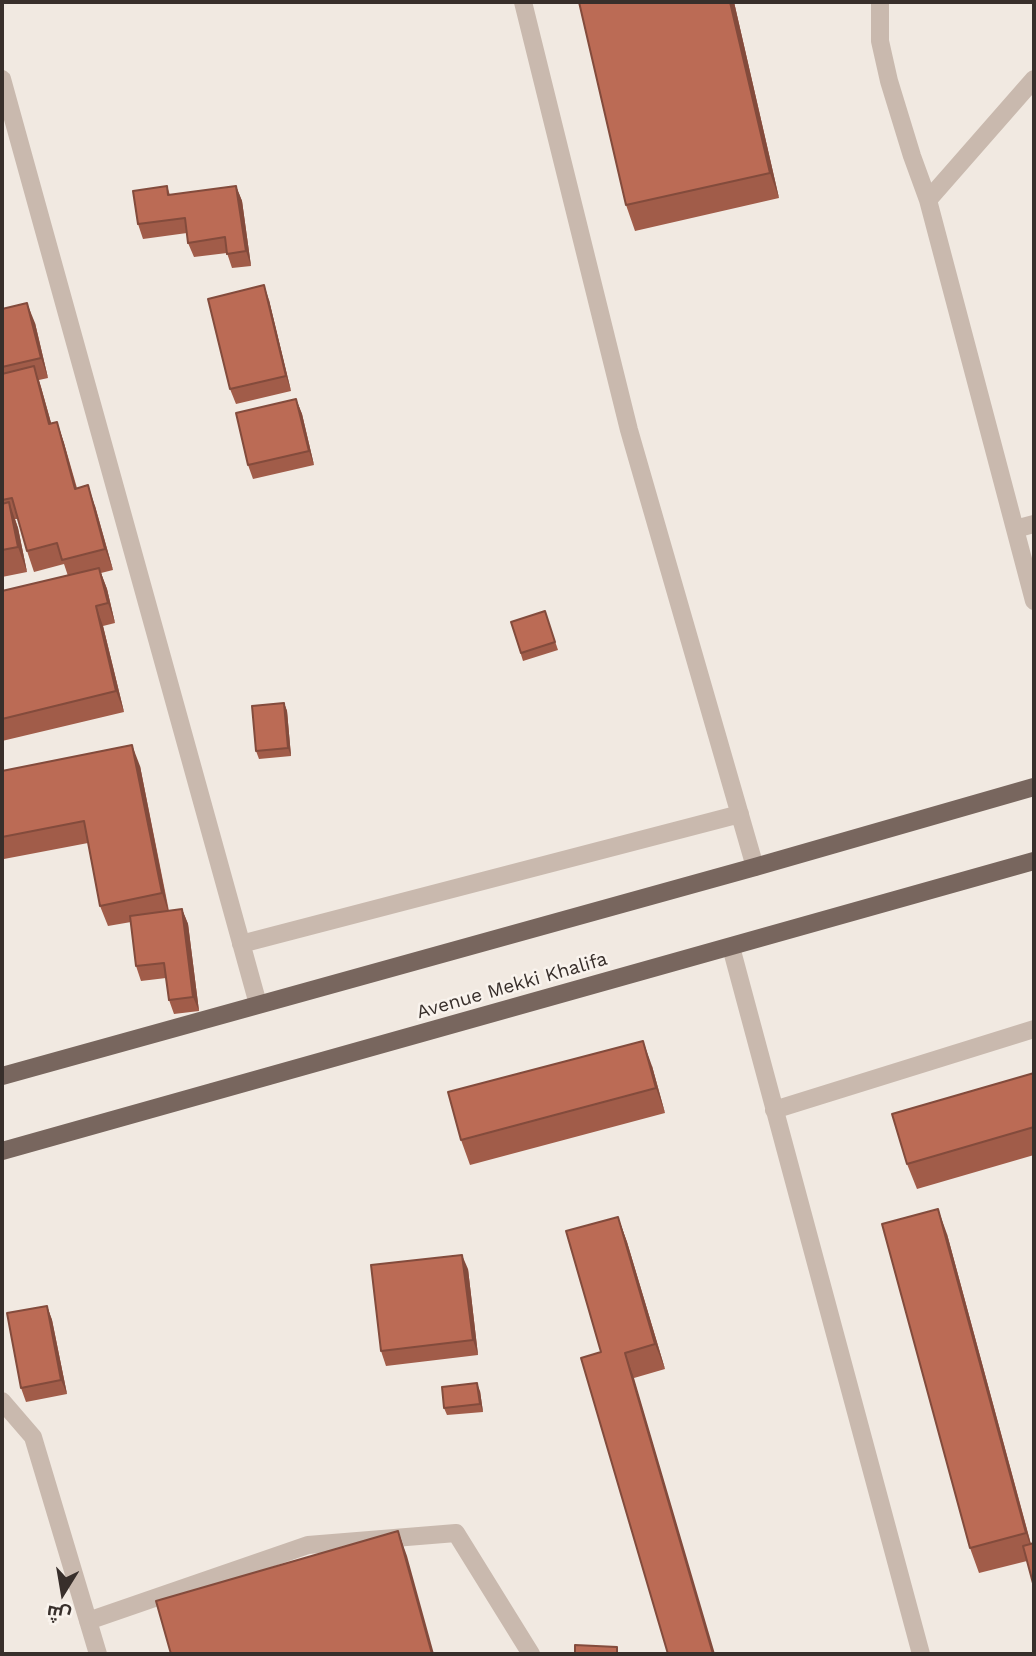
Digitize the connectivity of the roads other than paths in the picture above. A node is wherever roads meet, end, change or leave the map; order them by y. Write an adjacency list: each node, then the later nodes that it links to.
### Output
1 (523, 2): 10 (street)
2 (880, 2): 5 (street)
3 (2, 79): 13 (street)
4 (1034, 79): 5 (street)
5 (928, 201): 7 (street)
6 (1034, 524): 7 (street)
7 (1015, 529): 8 (street)
8 (1034, 601)
9 (1034, 787): 12 (main road)
10 (740, 814): 12 (street); 13 (street)
11 (1034, 861): 14 (main road, Avenue Mekki Khalifa)
12 (755, 867): 15 (main road)
13 (241, 944): 15 (street)
14 (731, 947): 18 (street); 19 (main road, Avenue Mekki Khalifa)
15 (258, 1004): 17 (main road)
16 (1034, 1029): 18 (street)
17 (2, 1076)
18 (774, 1110): 24 (street)
19 (2, 1151)
20 (2, 1401): 21 (street)
21 (88, 1621): 22 (street); 23 (street)
22 (98, 1654)
23 (531, 1654)
24 (921, 1654)

